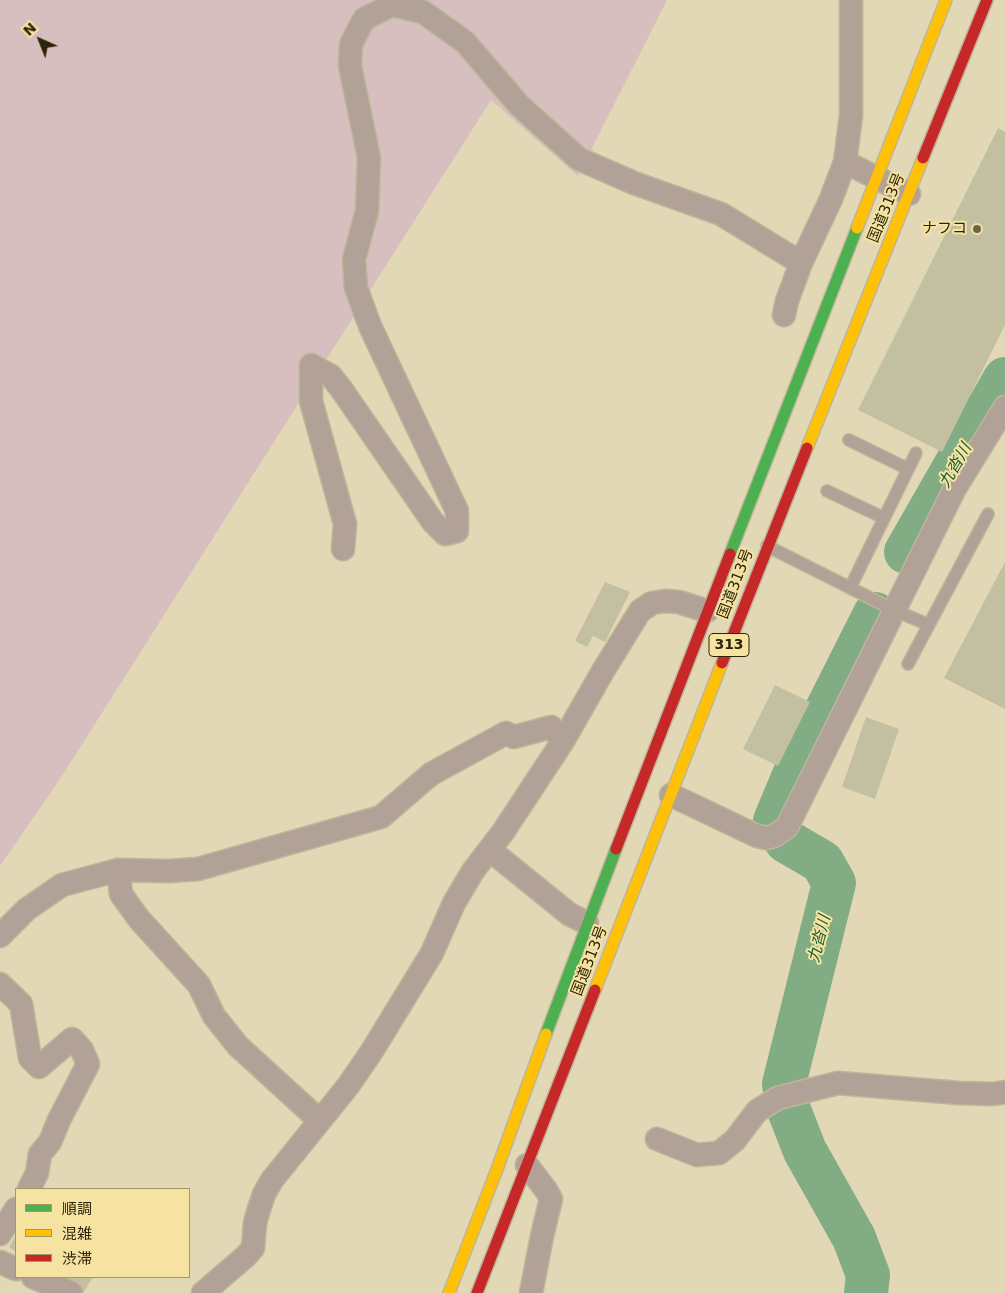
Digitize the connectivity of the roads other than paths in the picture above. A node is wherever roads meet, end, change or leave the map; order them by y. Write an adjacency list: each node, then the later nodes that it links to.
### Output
1 (851, 0): 4 (street)
2 (946, 0): 5 (highway, 国道313号 / 313)
3 (987, 0): 6 (highway, 国道313号 / 313)
4 (845, 162): 5 (street); 7 (street)
5 (877, 178): 6 (street); 20 (highway, 国道313号 / 313)
6 (909, 194): 16 (highway, 国道313号 / 313)
7 (801, 263): 8 (street); 17 (street)
8 (784, 315)
9 (1005, 407): 19 (street)
10 (849, 440): 12 (lane)
11 (916, 453): 12 (lane)
12 (908, 469): 15 (lane)
13 (827, 491): 15 (lane)
14 (988, 514): 21 (lane)
15 (884, 518): 18 (lane)
16 (767, 546): 18 (lane); 24 (highway, 国道313号 / 313)
17 (344, 549)
18 (850, 588): 19 (lane)
19 (894, 610): 21 (lane); 24 (street)
20 (707, 611): 23 (street); 27 (highway, 国道313号 / 313)
21 (929, 625): 22 (lane)
22 (908, 664)
23 (563, 741): 25 (street); 26 (street)
24 (671, 795): 33 (highway, 国道313号 / 313)
25 (490, 850): 27 (street); 31 (street)
26 (118, 870): 28 (street); 31 (street)
27 (587, 922): 42 (highway, 国道313号 / 313)
28 (0, 936)
29 (0, 984): 34 (street)
30 (1005, 1092): 32 (street)
31 (320, 1120): 41 (street)
32 (657, 1139)
33 (527, 1165): 43 (highway, 国道313号 / 313); 44 (street)
34 (30, 1188)
35 (15, 1211): 36 (street)
36 (0, 1234)
37 (0, 1262): 38 (street)
38 (15, 1270)
39 (35, 1278): 40 (street)
40 (71, 1293)
41 (203, 1293)
42 (449, 1293)
43 (477, 1293)
44 (531, 1293)

